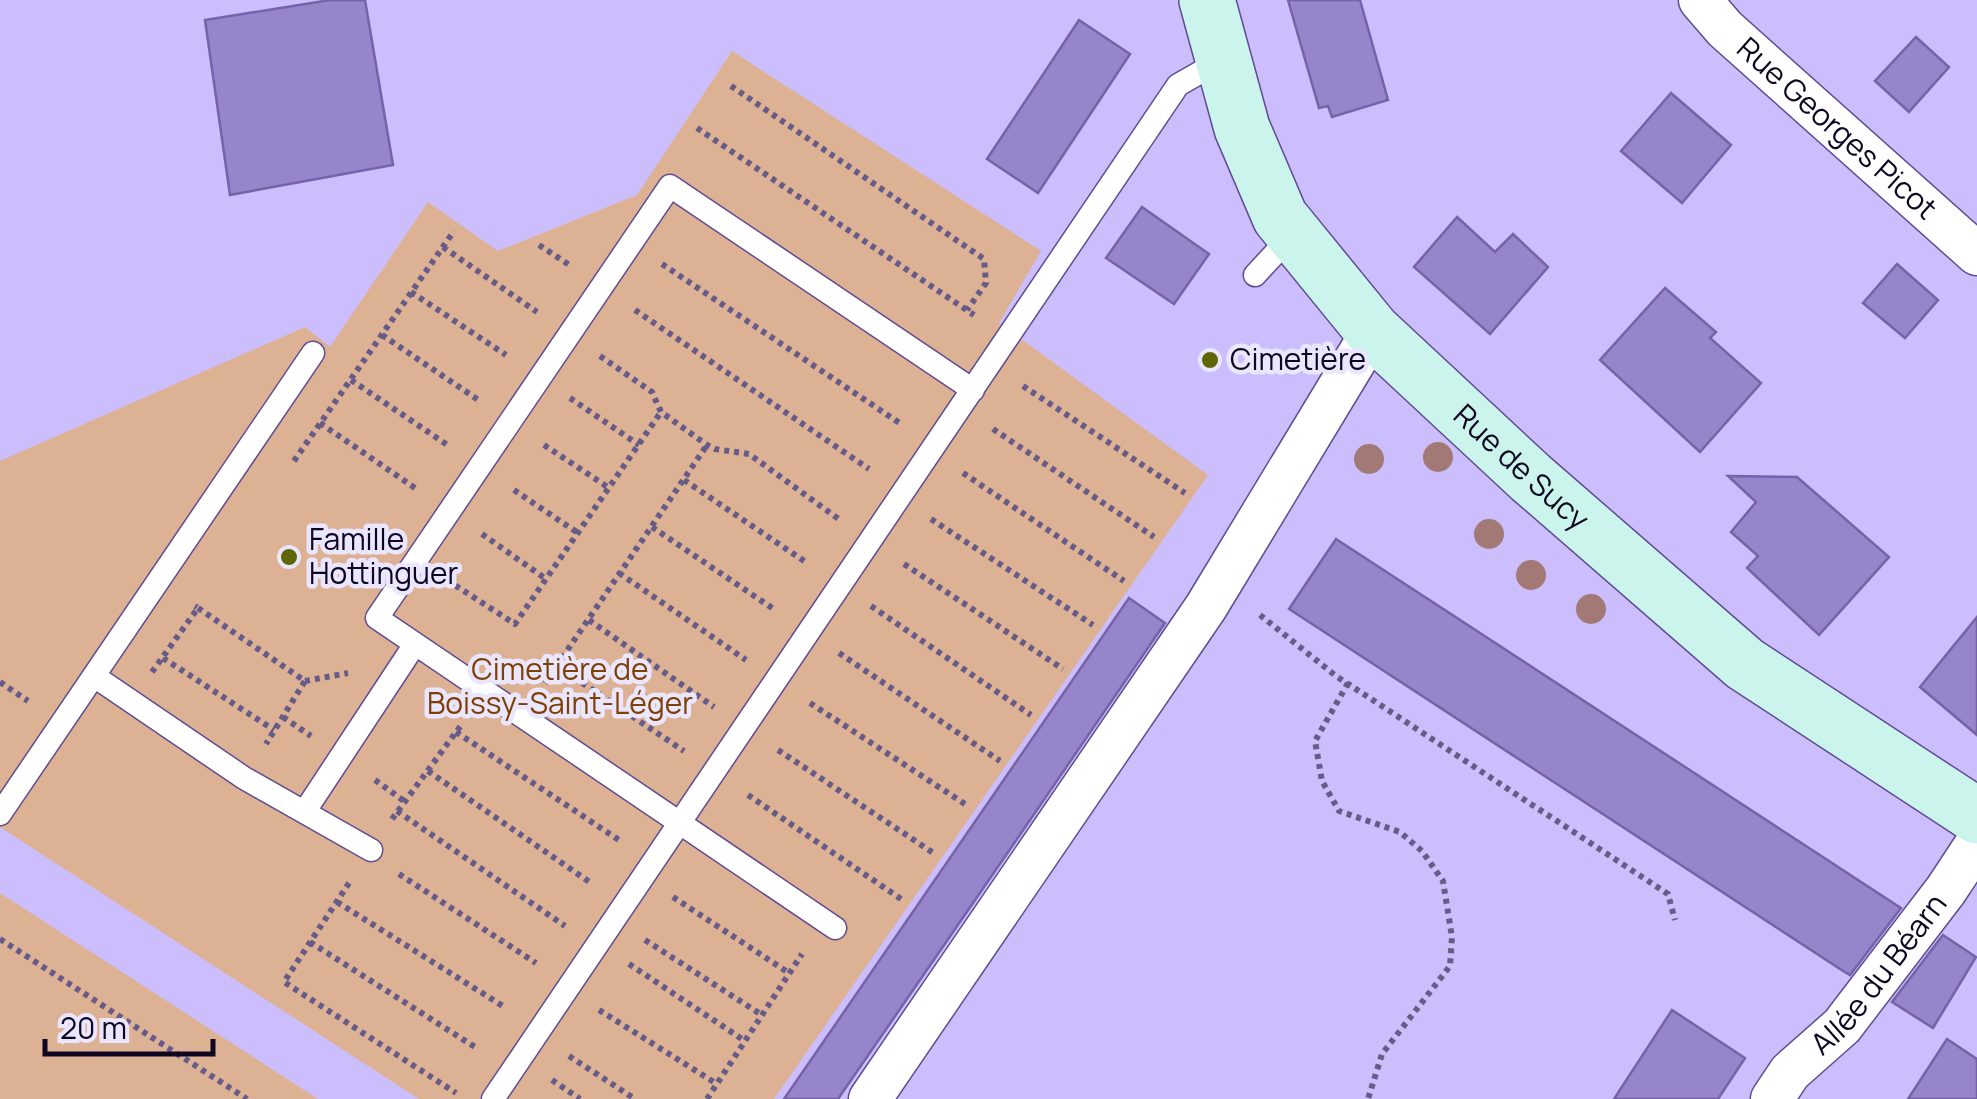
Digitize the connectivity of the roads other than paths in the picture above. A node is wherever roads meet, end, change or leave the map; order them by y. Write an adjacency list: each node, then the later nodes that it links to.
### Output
1 (1207, 0): 3 (main road, Rue de Sucy)
2 (1700, 0): 5 (street, Rue Georges Picot)
3 (1222, 60): 4 (main road, Rue de Sucy); 9 (lane)
4 (1293, 234): 6 (lane); 7 (main road, Rue de Sucy)
5 (1977, 254)
6 (1255, 275)
7 (1373, 331): 14 (main road, Rue de Sucy); 20 (street)
8 (313, 353): 11 (lane)
9 (967, 398): 10 (lane); 15 (lane)
10 (416, 644): 12 (lane); 15 (lane)
11 (94, 676): 12 (lane); 13 (lane)
12 (306, 811): 17 (lane)
13 (0, 814)
14 (1977, 816)
15 (680, 823): 18 (lane); 19 (lane)
16 (1977, 843): 21 (street, Allée du Béarn)
17 (369, 852)
18 (829, 924)
19 (494, 1099)
20 (870, 1099)
21 (1772, 1099)

